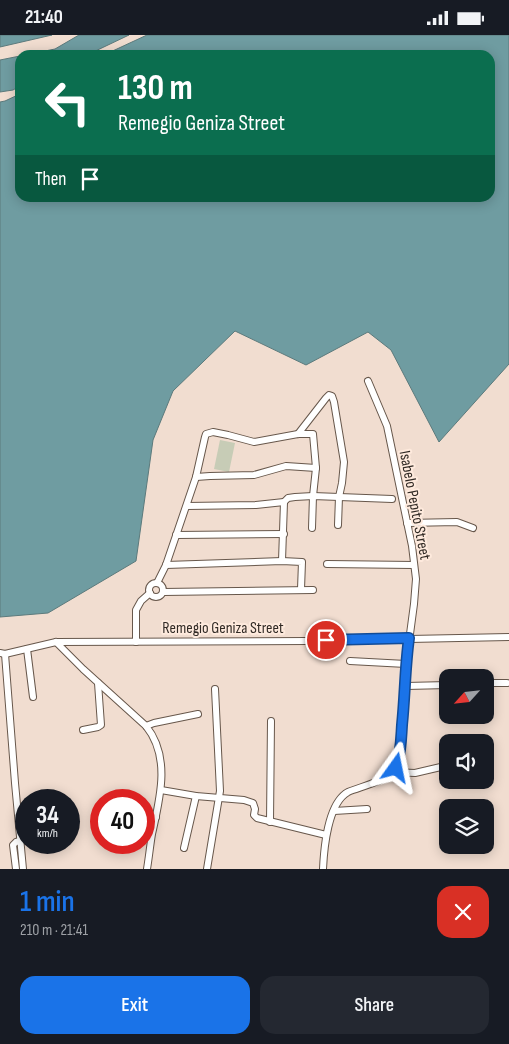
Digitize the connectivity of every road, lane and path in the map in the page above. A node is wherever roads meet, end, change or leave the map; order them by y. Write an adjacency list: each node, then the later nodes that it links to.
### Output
1 (368, 381): 12 (street, Isabelo Pepito Street)
2 (312, 418): 3 (street); 4 (street); 8 (street)
3 (298, 434): 4 (street); 6 (street)
4 (313, 434): 5 (street)
5 (316, 468): 6 (street); 7 (street)
6 (196, 477): 11 (street)
7 (313, 496): 8 (street); 10 (street); 14 (street)
8 (340, 497): 9 (street); 13 (street)
9 (392, 499)
10 (284, 502): 11 (street); 16 (street)
11 (187, 506): 17 (street)
12 (407, 523): 15 (street); 21 (street, Isabelo Pepito Street)
13 (338, 525)
14 (312, 528)
15 (473, 528)
16 (284, 534): 17 (street); 18 (street)
17 (176, 535): 20 (street)
18 (282, 561): 20 (street); 23 (street)
19 (327, 564): 21 (street)
20 (166, 565): 22 (street)
21 (414, 565): 28 (street, Isabelo Pepito Street)
22 (157, 583): 25 (street); 26 (street)
23 (300, 589): 24 (street); 25 (street)
24 (313, 589)
25 (163, 592): 26 (street)
26 (150, 593): 30 (street)
27 (509, 637): 28 (street, Remegio Geniza Street)
28 (409, 638): 30 (street, Remegio Geniza Street); 34 (street, Isabelo Pepito Street)
29 (56, 642): 30 (street, Remegio Geniza Street); 31 (street, Remegio Geniza Street); 35 (street)
30 (136, 642)
31 (27, 649): 32 (street, Remegio Geniza Street); 41 (street)
32 (2, 653): 48 (street)
33 (350, 661): 34 (street)
34 (406, 664): 39 (street, Isabelo Pepito Street)
35 (98, 683): 44 (street); 45 (street)
36 (494, 683): 37 (street)
37 (507, 683)
38 (439, 685): 39 (street)
39 (406, 686): 47 (street, Isabelo Pepito Street)
40 (215, 689): 51 (street)
41 (33, 697)
42 (198, 714): 44 (street)
43 (271, 721): 55 (street)
44 (146, 725): 49 (street)
45 (83, 730)
46 (439, 767): 47 (street)
47 (392, 772): 53 (street)
48 (15, 789)
49 (161, 790): 50 (street); 54 (street)
50 (196, 796): 51 (street); 58 (street)
51 (220, 799): 55 (street); 63 (street)
52 (367, 809): 53 (street)
53 (334, 811): 56 (street)
54 (156, 817): 62 (street)
55 (270, 822): 56 (street)
56 (326, 835): 64 (street)
57 (15, 843): 60 (street)
58 (184, 848)
59 (21, 854): 61 (street)
60 (16, 869)
61 (23, 869)
62 (147, 869)
63 (207, 869)
64 (323, 869)

